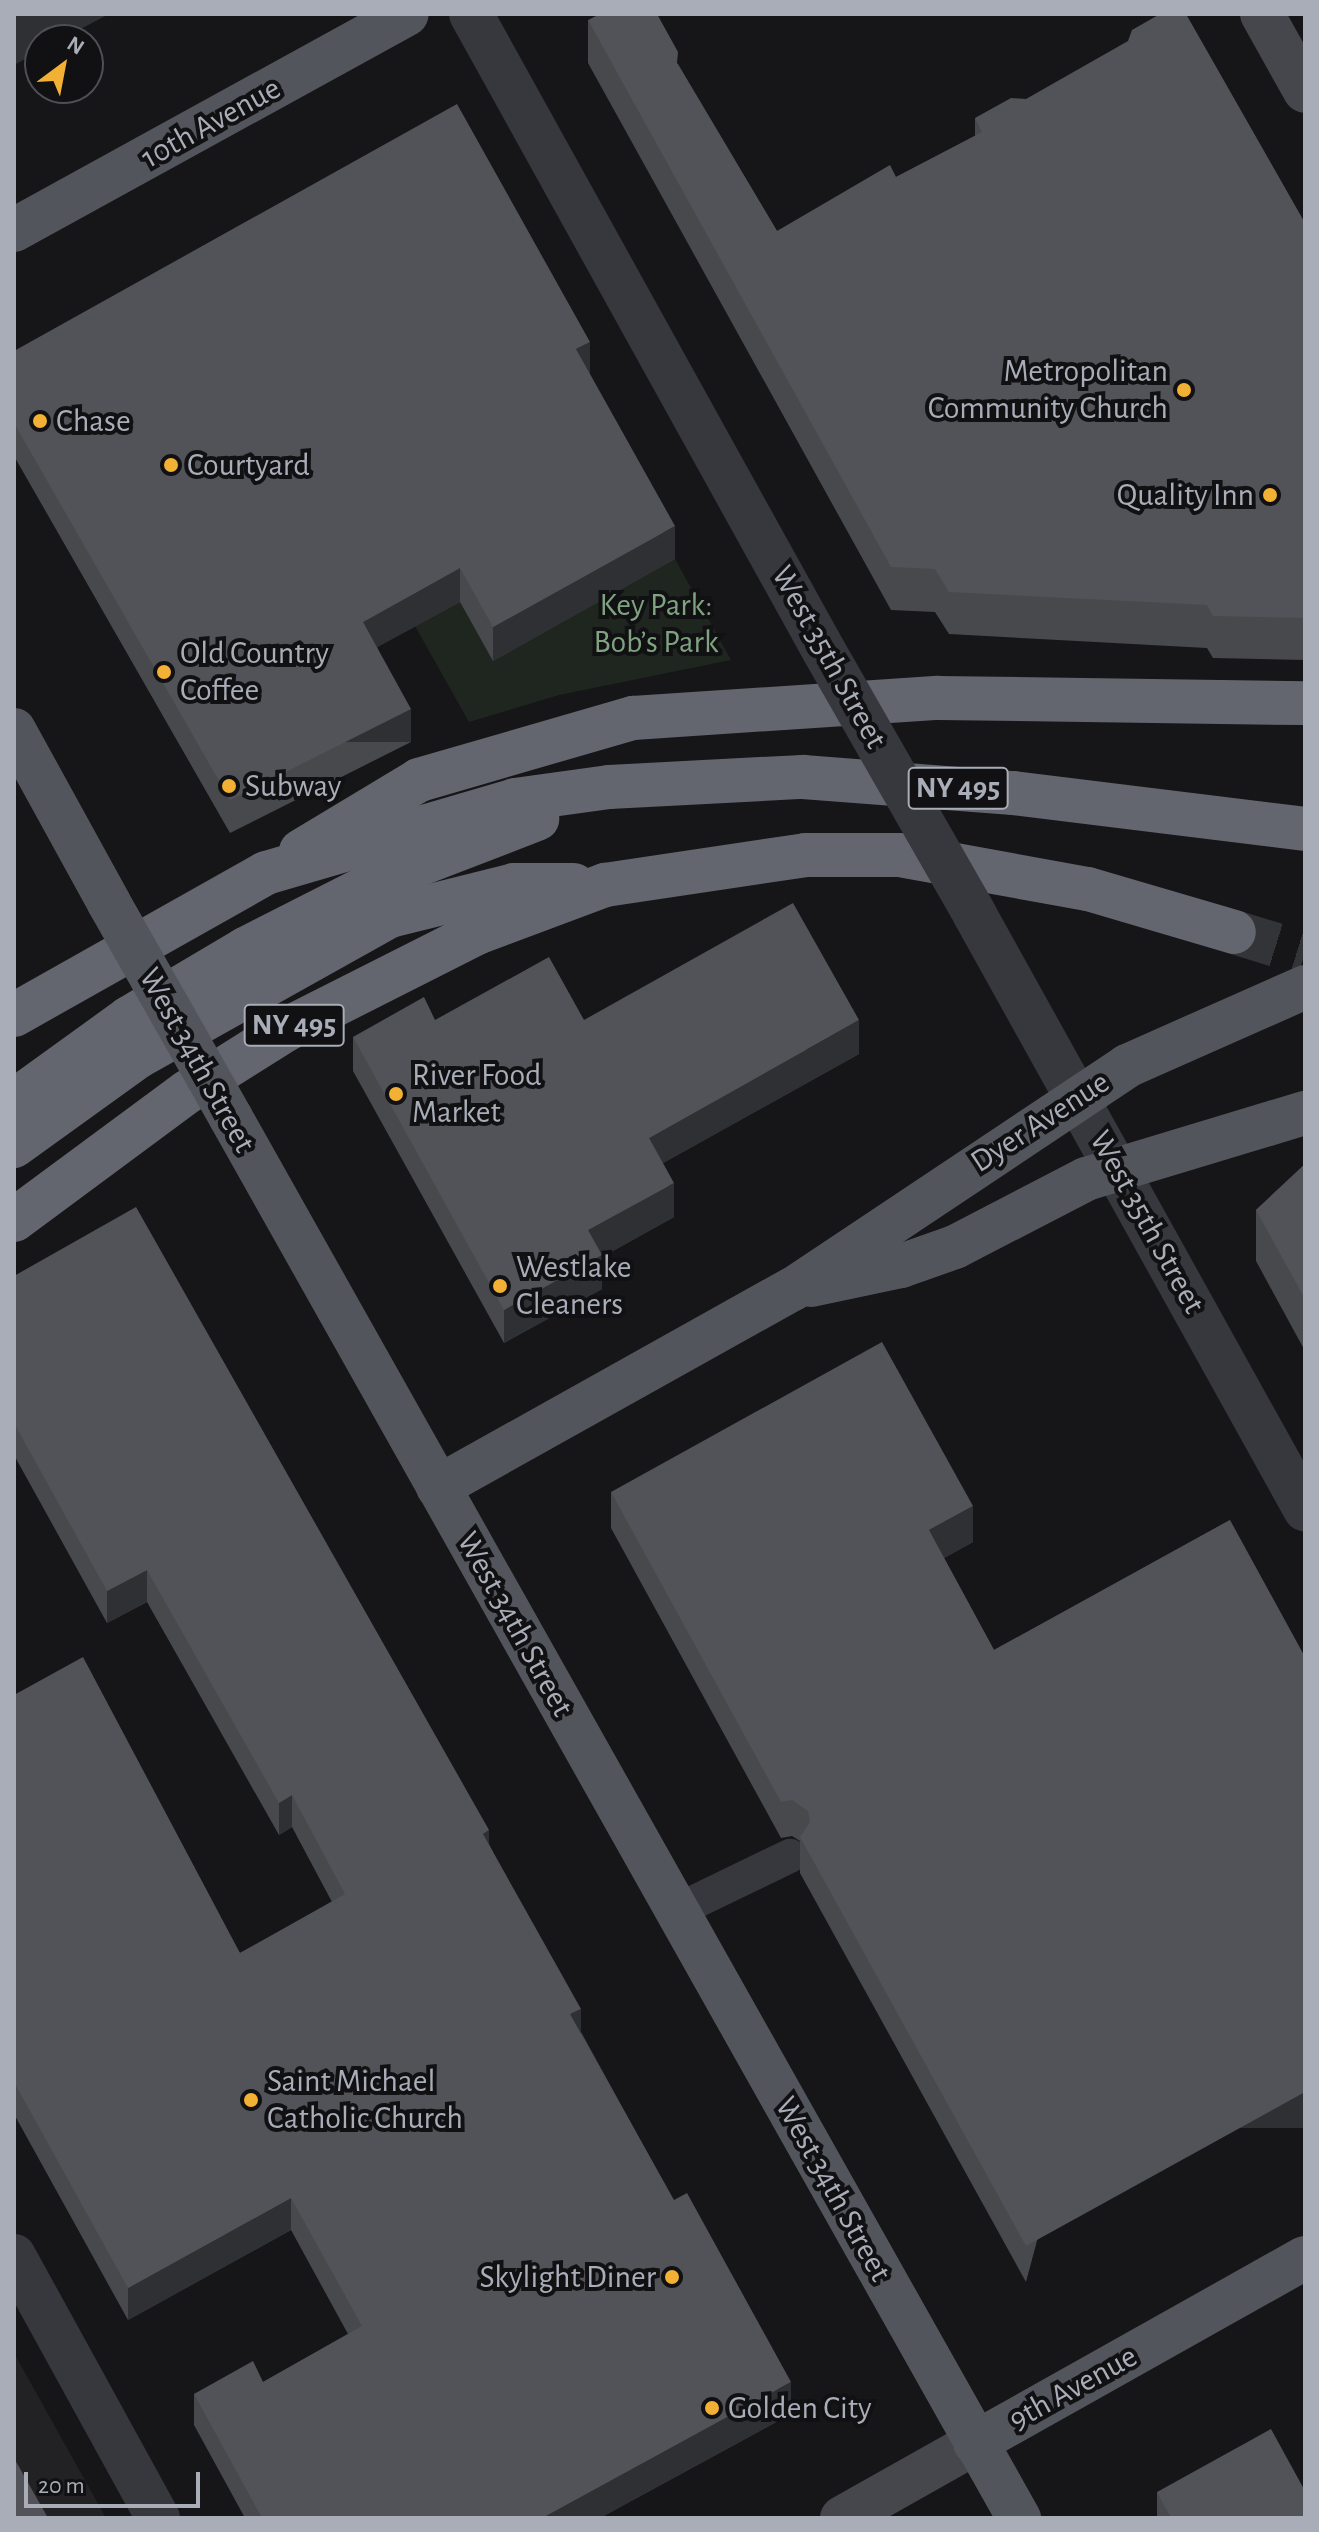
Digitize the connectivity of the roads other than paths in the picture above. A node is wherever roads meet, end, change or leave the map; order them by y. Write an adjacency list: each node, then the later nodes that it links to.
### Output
1 (407, 14): 5 (main road, 10th Avenue)
2 (471, 14): 15 (street, West 35th Street, bridge)
3 (1262, 14): 4 (main road)
4 (1305, 91)
5 (14, 230)
6 (1305, 703): 10 (highway)
7 (14, 730): 22 (main road, West 34th Street, bridge)
8 (609, 787): 9 (highway, NY 495); 10 (highway, NY 495); 16 (highway)
9 (1305, 829)
10 (266, 873): 14 (highway, NY 495)
11 (605, 885): 12 (highway, NY 495); 18 (highway); 20 (highway, NY 495)
12 (1234, 932)
13 (1305, 987): 15 (main road, Dyer Avenue)
14 (14, 1015)
15 (1077, 1097): 19 (street, West 35th Street); 21 (main road, Dyer Avenue)
16 (14, 1101)
17 (1305, 1113): 19 (main road, Dyer Avenue)
18 (14, 1146)
19 (1117, 1169): 21 (main road, Dyer Avenue); 23 (street, West 35th Street)
20 (14, 1220)
21 (793, 1289): 22 (main road, Dyer Avenue)
22 (438, 1487): 25 (main road, West 34th Street)
23 (1305, 1509)
24 (790, 1856): 25 (lane)
25 (676, 1911): 28 (main road, West 34th Street)
26 (14, 2256): 29 (street)
27 (1305, 2258): 28 (main road, 9th Avenue)
28 (975, 2443): 30 (main road, 9th Avenue); 31 (main road, West 34th Street)
29 (158, 2518)
30 (842, 2518)
31 (1019, 2518)

